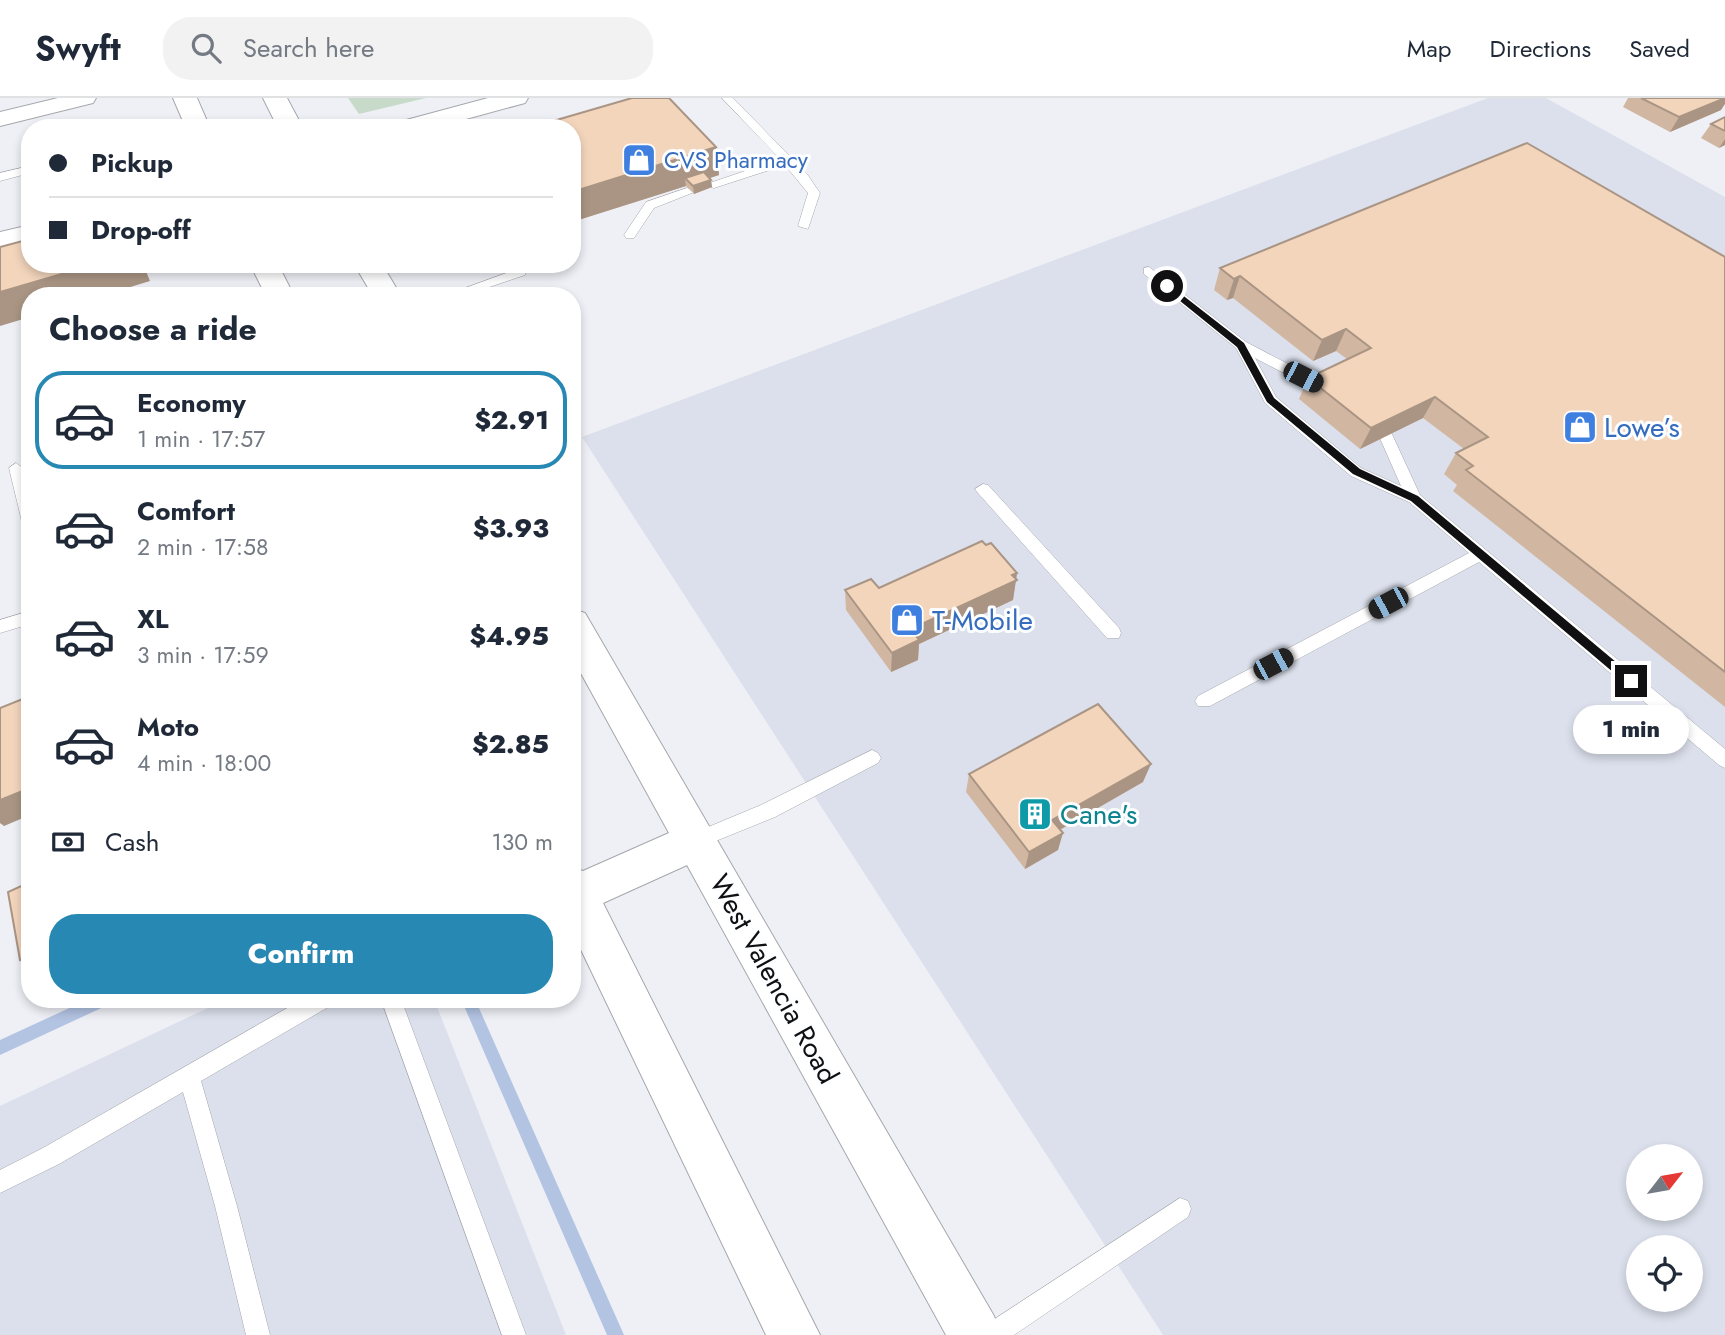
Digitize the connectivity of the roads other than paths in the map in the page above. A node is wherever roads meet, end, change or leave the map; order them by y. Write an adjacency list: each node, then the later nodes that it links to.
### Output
1 (185, 98): 7 (main road)
2 (275, 98): 8 (main road)
3 (516, 98): 9 (main road)
4 (727, 98): 10 (lane)
5 (75, 99): 6 (street)
6 (0, 119)
7 (194, 119)
8 (286, 119)
9 (438, 119)
10 (788, 160): 13 (lane); 15 (lane)
11 (21, 171): 12 (lane)
12 (0, 177)
13 (710, 185)
14 (691, 191): 17 (lane)
15 (804, 226)
16 (21, 234): 18 (street)
17 (630, 235)
18 (0, 240)
19 (1149, 271): 22 (lane)
20 (517, 273): 21 (lane)
21 (476, 287)
22 (1241, 345): 23 (lane); 27 (lane)
23 (1323, 388)
24 (1386, 436): 27 (lane)
25 (7, 471): 28 (lane)
26 (983, 489): 32 (lane)
27 (1414, 498): 29 (lane)
28 (21, 502)
29 (1481, 554): 34 (lane); 36 (lane)
30 (21, 620): 31 (lane)
31 (0, 628)
32 (1113, 633)
33 (581, 639): 37 (main road, West Valencia Road)
34 (1204, 701)
35 (872, 758): 37 (lane)
36 (1725, 760)
37 (696, 841): 38 (main road); 48 (main road, West Valencia Road)
38 (581, 910)
39 (581, 913): 47 (main road)
40 (307, 1008): 42 (lane)
41 (394, 1008): 46 (lane)
42 (189, 1076): 43 (lane); 45 (lane)
43 (0, 1182)
44 (1180, 1209): 49 (lane)
45 (258, 1335)
46 (514, 1335)
47 (794, 1335)
48 (975, 1335)
49 (993, 1335)

